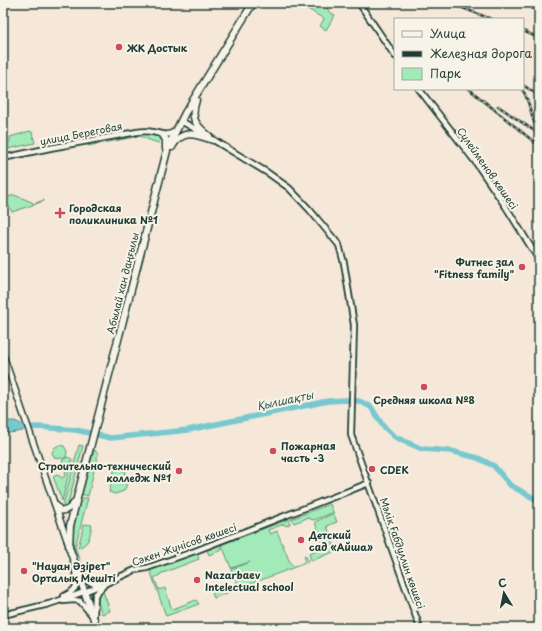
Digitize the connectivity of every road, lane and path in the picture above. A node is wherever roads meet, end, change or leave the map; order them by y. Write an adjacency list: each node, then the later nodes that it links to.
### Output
1 (253, 3): 4 (highway, Абылай хан даңғылы)
2 (359, 3): 3 (street)
3 (394, 55)
4 (199, 90): 6 (highway, Абылай хан даңғылы); 9 (highway)
5 (420, 90): 12 (street, Сүлейменов көшесі)
6 (184, 122): 7 (highway, Абылай хан даңғылы); 9 (street, Мәлік Ғабдуллин көшесі)
7 (177, 128): 8 (street); 11 (highway, Абылай хан даңғылы)
8 (163, 135): 10 (street, улица Береговая); 11 (highway)
9 (213, 140): 11 (highway); 14 (street, Мәлік Ғабдуллин көшесі)
10 (3, 158)
11 (165, 159): 15 (highway, Абылай хан даңғылы)
12 (539, 260)
13 (3, 355): 16 (main road)
14 (369, 483): 19 (street, Сәкен Жүнісов көшесі); 25 (street, Мәлік Ғабдуллин көшесі)
15 (76, 499): 16 (main road); 17 (highway)
16 (54, 502): 17 (main road)
17 (70, 547): 18 (highway)
18 (74, 558): 19 (street); 20 (highway); 21 (street)
19 (107, 582): 20 (street, Сәкен Жүнісов көшесі); 23 (street)
20 (85, 591): 21 (street, Сәкен Жүнісов көшесі); 23 (highway)
21 (50, 603): 22 (street, Сәкен Жүнісов көшесі); 23 (street)
22 (3, 615)
23 (94, 619): 24 (highway)
24 (97, 628)
25 (420, 628)

